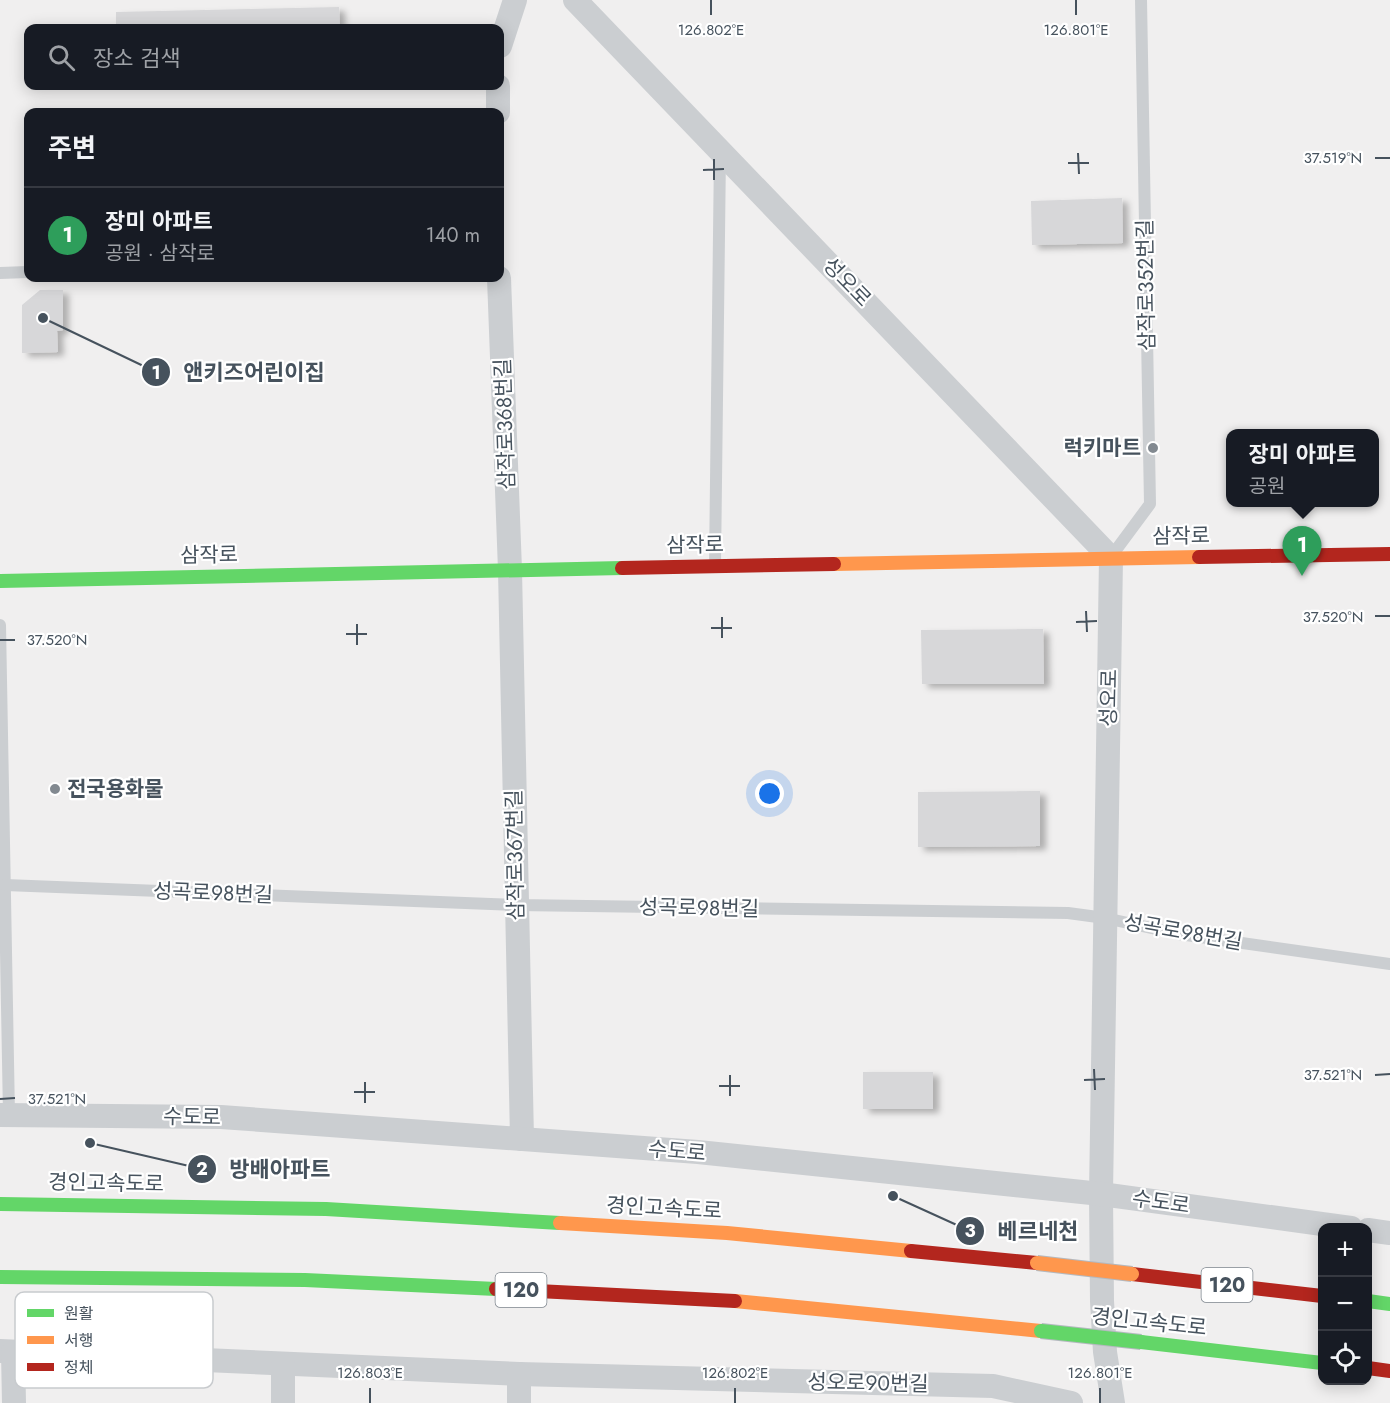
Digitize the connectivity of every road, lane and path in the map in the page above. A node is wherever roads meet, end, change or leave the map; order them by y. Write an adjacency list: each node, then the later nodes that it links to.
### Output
1 (515, 0): 4 (street)
2 (575, 0): 7 (street, 성오로)
3 (1141, 0): 12 (lane, 삼작로352번길)
4 (504, 34)
5 (498, 90): 6 (street)
6 (498, 108)
7 (720, 149): 12 (street, 성오로); 13 (lane)
8 (24, 272): 9 (lane)
9 (0, 273)
10 (499, 282): 14 (street, 삼작로368번길)
11 (1390, 554): 12 (main road, 삼작로)
12 (1111, 558): 13 (main road, 삼작로); 19 (street, 성오로)
13 (715, 566): 14 (main road, 삼작로)
14 (510, 570): 15 (main road, 삼작로); 18 (street, 삼작로367번길)
15 (0, 581)
16 (0, 626): 17 (lane)
17 (4, 885): 18 (lane, 성곡로98번길); 21 (lane)
18 (516, 905): 19 (lane, 성곡로98번길); 22 (street, 삼작로367번길)
19 (1105, 918): 20 (lane, 성곡로98번길); 23 (street, 성오로)
20 (1390, 964)
21 (4, 1115): 22 (street, 수도로)
22 (522, 1139): 23 (street, 수도로)
23 (1101, 1194): 25 (street, 수도로); 43 (street, 성오로)
24 (0, 1204): 29 (main road, 경인고속도로 / 120, bridge)
25 (1321, 1223)
26 (1372, 1231): 27 (street)
27 (1390, 1233)
28 (0, 1276): 34 (main road, 경인고속도로 / 120, bridge)
29 (1318, 1295)
30 (1372, 1302): 31 (main road)
31 (1390, 1304)
32 (7, 1352): 39 (street)
33 (213, 1361): 35 (street, 성오로90번길)
34 (1318, 1362)
35 (283, 1364): 38 (street, 성오로90번길); 40 (street)
36 (1372, 1369): 37 (main road)
37 (1390, 1371)
38 (519, 1374): 41 (street); 42 (street, 성오로90번길)
39 (14, 1403)
40 (283, 1403)
41 (519, 1403)
42 (1071, 1403)
43 (1113, 1403)

